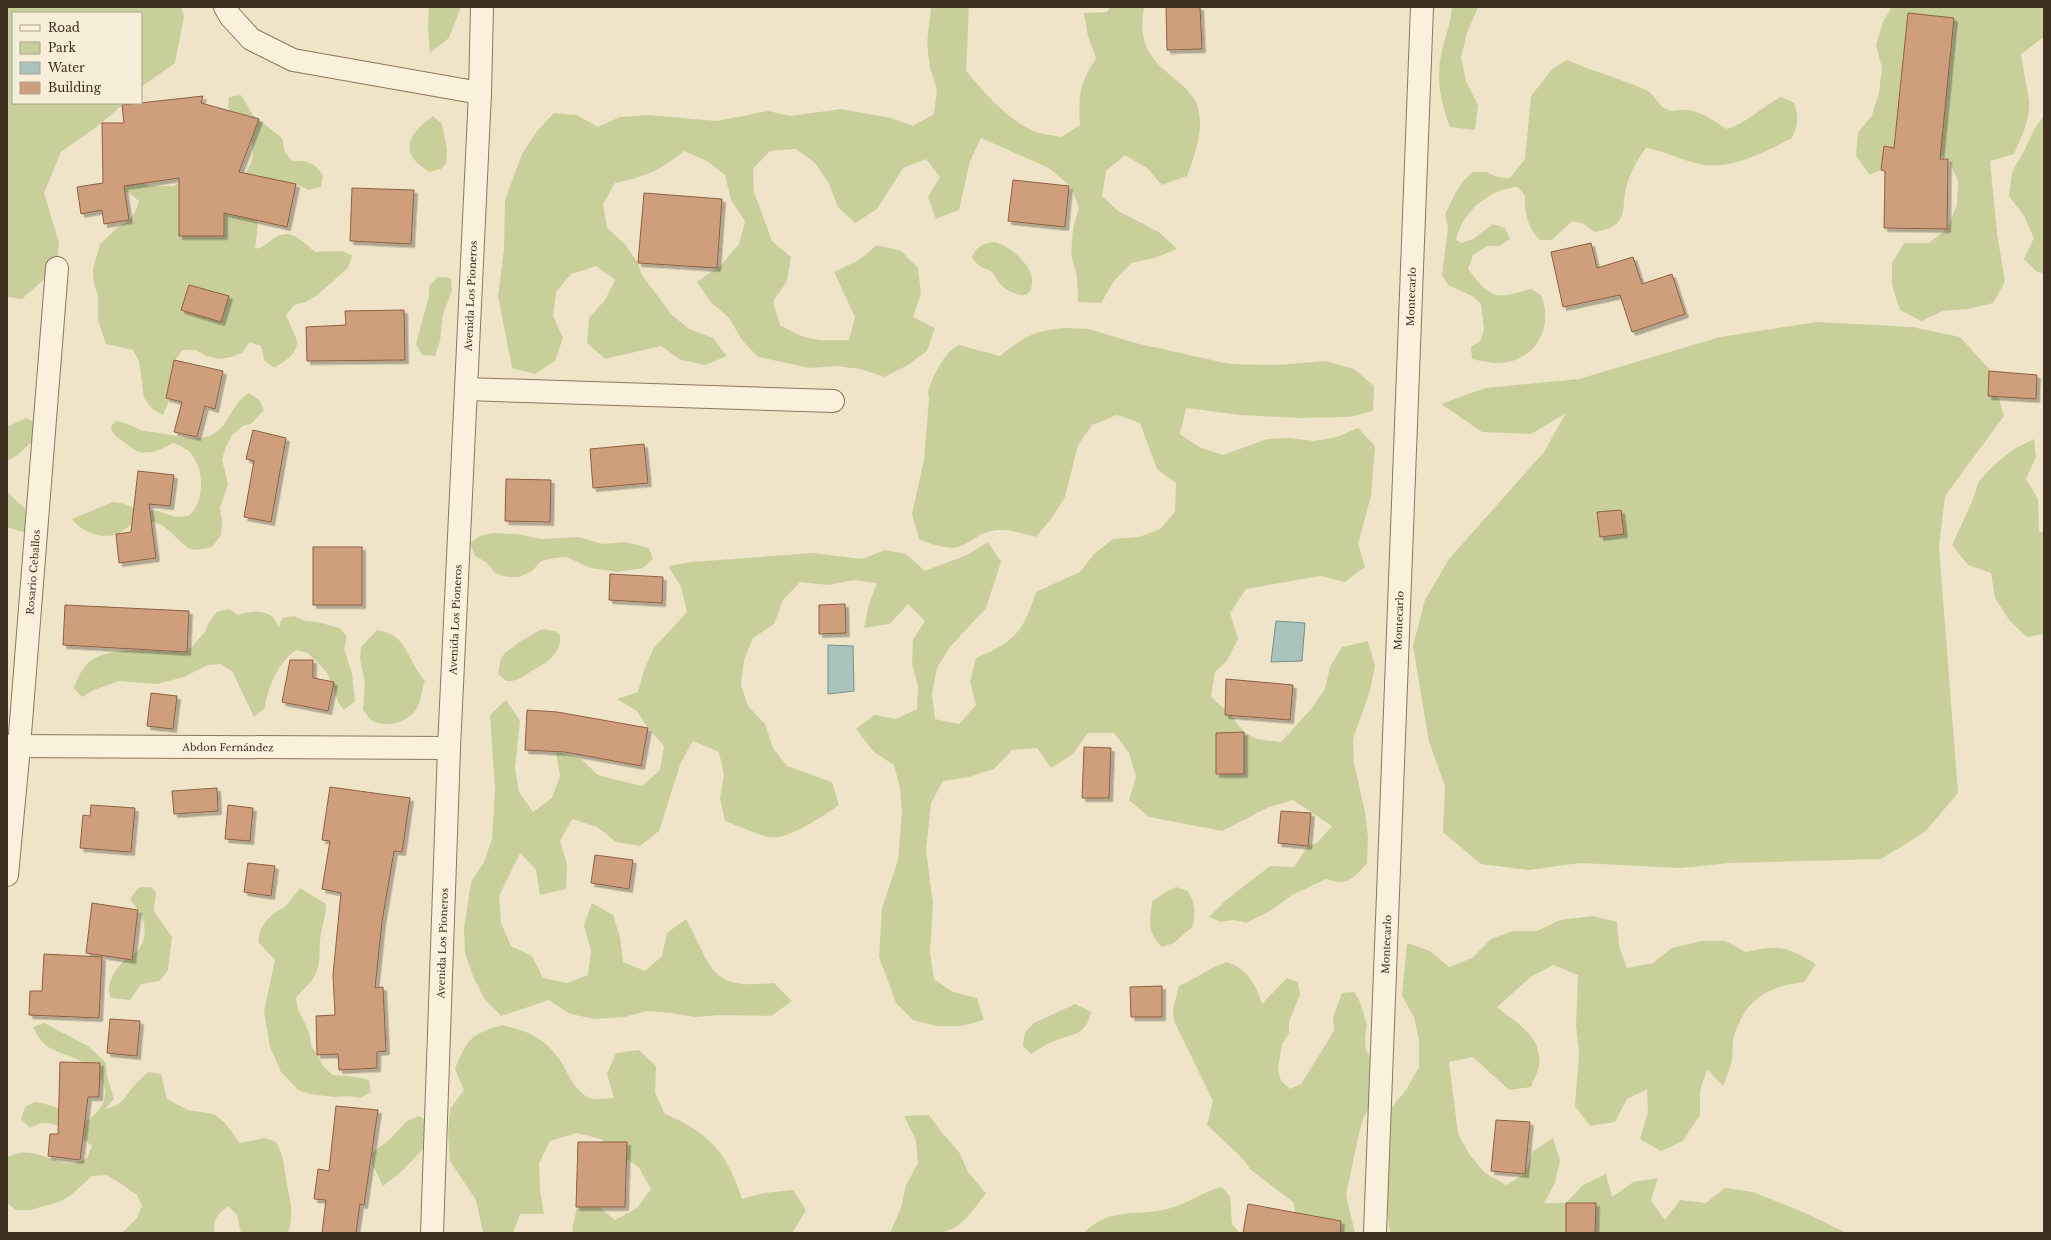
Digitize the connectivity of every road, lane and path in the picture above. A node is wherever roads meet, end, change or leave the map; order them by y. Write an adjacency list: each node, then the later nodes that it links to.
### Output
1 (225, 7): 4 (street)
2 (482, 7): 4 (street, Avenida Los Pioneros)
3 (1422, 7): 12 (street, Montecarlo)
4 (480, 93): 6 (street, Avenida Los Pioneros)
5 (57, 268): 8 (street, Rosario Ceballos)
6 (466, 389): 7 (street); 9 (street, Avenida Los Pioneros)
7 (833, 401)
8 (13, 746): 9 (street, Abdon Fernández); 10 (street, Rosario Ceballos)
9 (449, 748): 11 (street, Avenida Los Pioneros)
10 (7, 875)
11 (432, 1233)
12 (1375, 1233)

